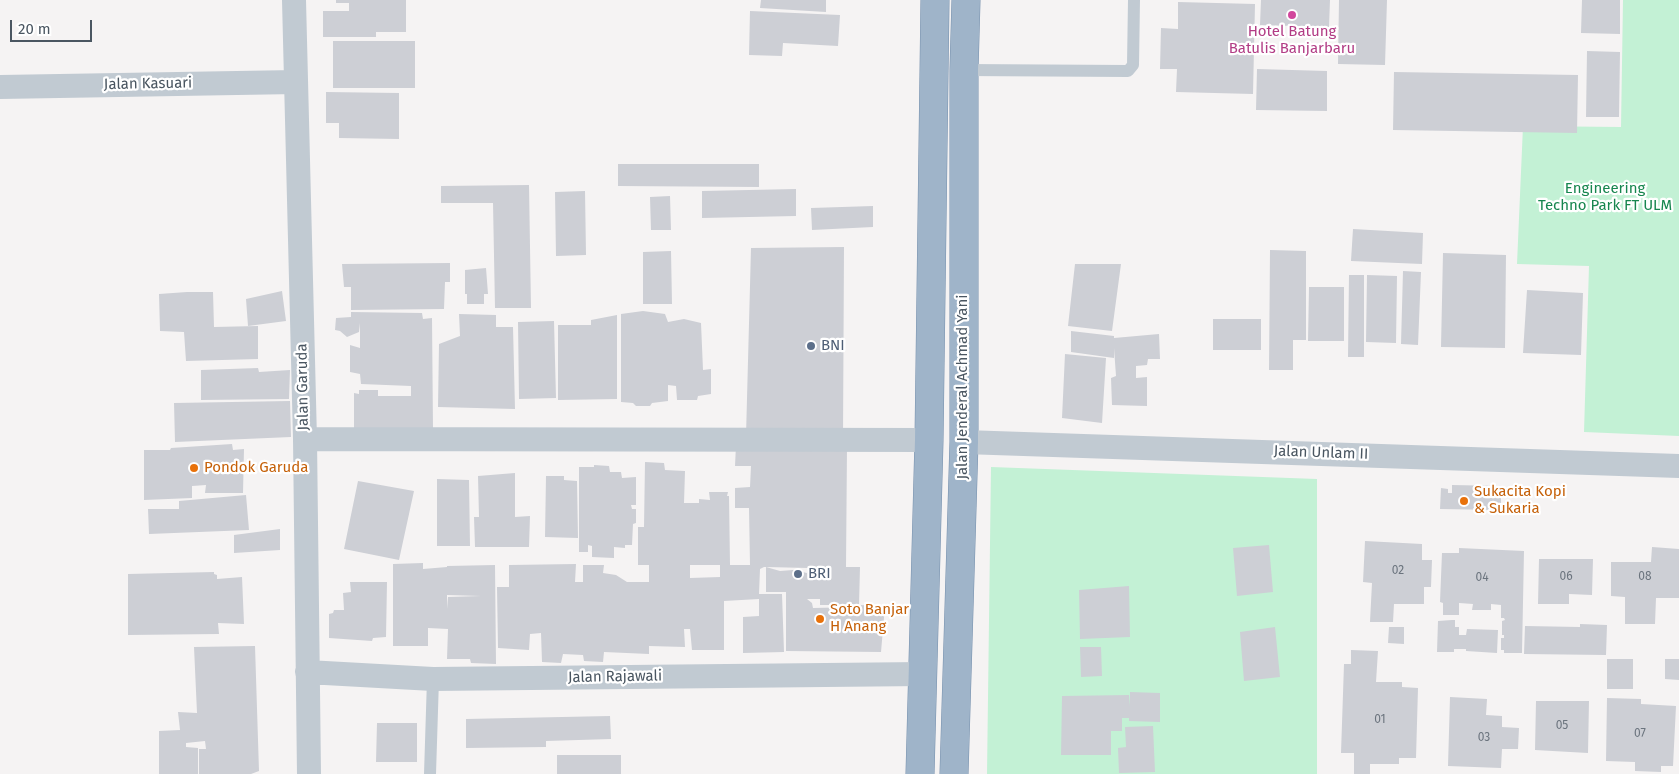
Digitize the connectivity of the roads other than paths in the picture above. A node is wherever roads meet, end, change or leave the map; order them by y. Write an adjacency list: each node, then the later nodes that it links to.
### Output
1 (294, 0): 6 (street, Jalan Garuda)
2 (934, 0): 9 (highway)
3 (966, 0): 5 (highway, Jalan Jenderal Achmad Yani)
4 (1134, 0): 5 (lane)
5 (964, 70): 10 (highway, Jalan Jenderal Achmad Yani)
6 (296, 82): 7 (street, Jalan Kasuari); 8 (street, Jalan Garuda)
7 (0, 87)
8 (305, 439): 9 (street); 12 (street, Jalan Garuda)
9 (929, 440): 13 (highway)
10 (964, 442): 11 (street, Jalan Unlam II); 18 (highway, Jalan Jenderal Achmad Yani)
11 (1679, 466)
12 (307, 672): 14 (street, Jalan Rajawali); 15 (street, Jalan Garuda)
13 (923, 674): 14 (street, Jalan Rajawali); 17 (highway)
14 (432, 679): 16 (lane)
15 (309, 774)
16 (430, 774)
17 (920, 774)
18 (954, 774)

